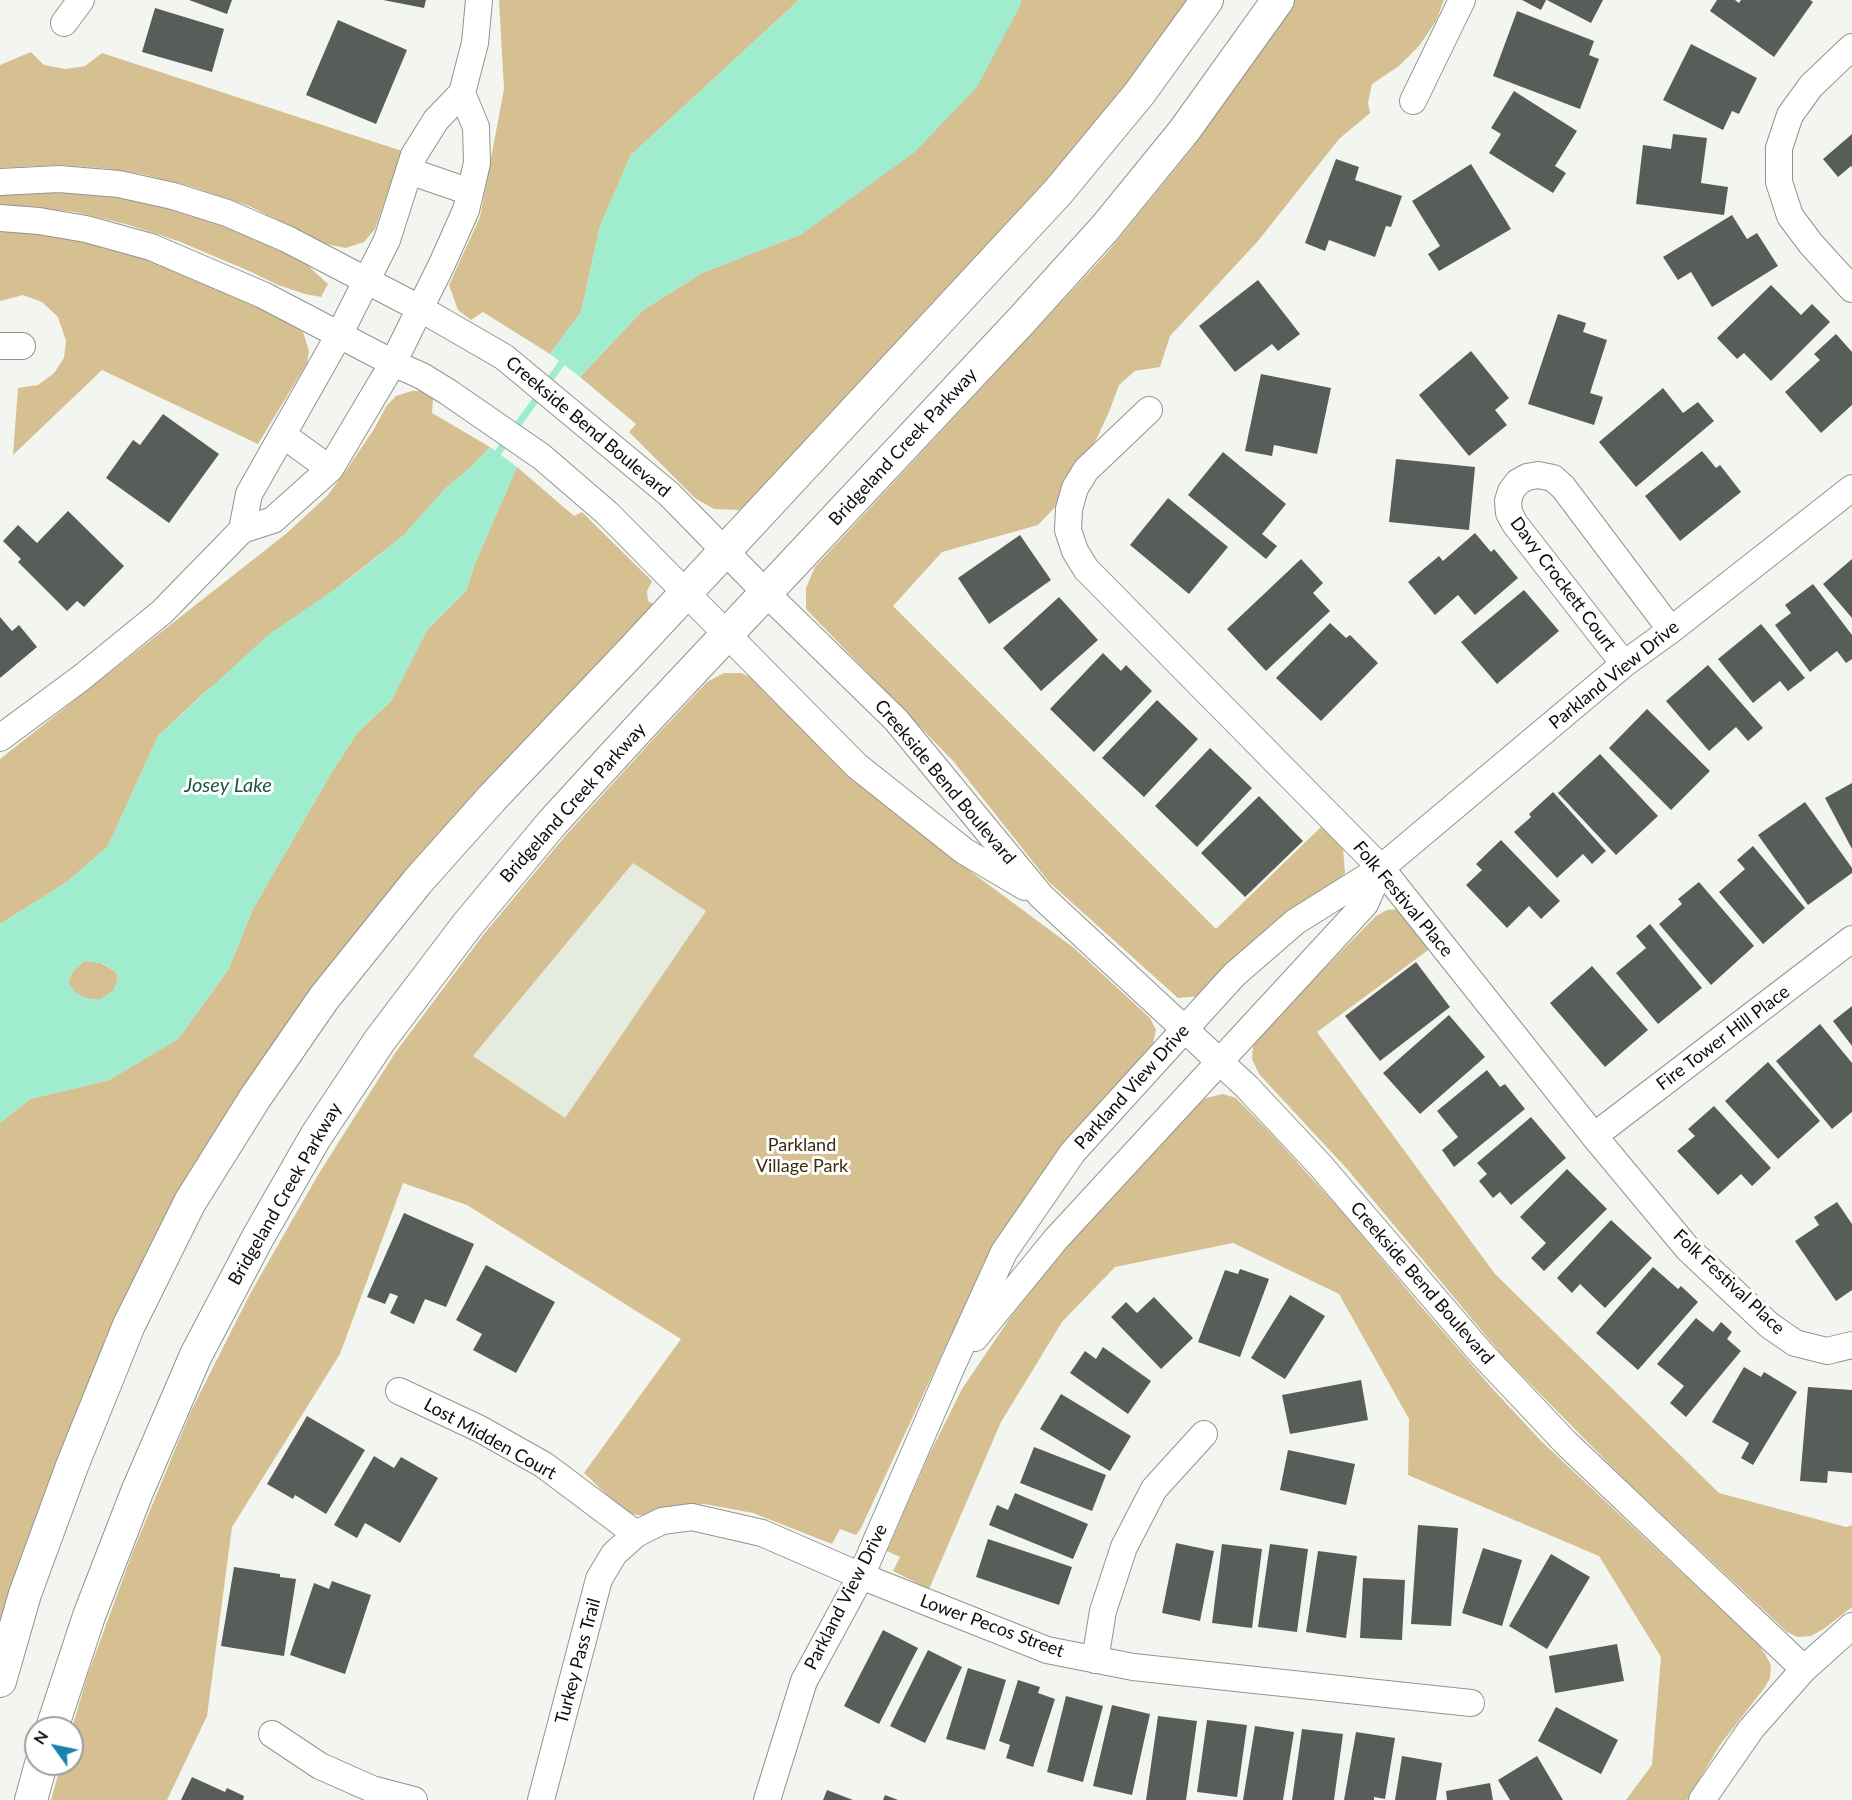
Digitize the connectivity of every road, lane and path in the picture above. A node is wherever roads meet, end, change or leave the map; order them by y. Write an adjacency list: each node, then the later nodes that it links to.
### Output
1 (81, 0): 6 (street)
2 (479, 0): 8 (street)
3 (1206, 0): 24 (main road)
4 (1278, 0): 26 (main road, Bridgeland Creek Parkway)
5 (1462, 0): 9 (street)
6 (64, 23)
7 (1852, 47): 15 (street)
8 (462, 93): 10 (street); 12 (street)
9 (1413, 101)
10 (409, 171): 12 (street); 14 (street)
11 (0, 182): 14 (street, Creekside Bend Boulevard)
12 (470, 192): 16 (street)
13 (0, 218): 17 (street, Creekside Bend Boulevard)
14 (368, 281): 16 (street, Creekside Bend Boulevard); 17 (street)
15 (1852, 290)
16 (421, 309): 18 (street); 24 (street, Creekside Bend Boulevard)
17 (339, 335): 18 (street, Creekside Bend Boulevard); 20 (street)
18 (393, 363): 21 (street); 25 (street, Creekside Bend Boulevard)
19 (1149, 410): 31 (street, Folk Festival Place)
20 (283, 435): 21 (street); 23 (street)
21 (330, 469): 23 (street)
22 (1852, 488): 27 (street, Parkland View Drive)
23 (242, 530): 30 (street)
24 (726, 550): 25 (main road); 26 (street, Creekside Bend Boulevard)
25 (686, 593): 28 (street, Creekside Bend Boulevard); 46 (main road)
26 (766, 593): 28 (main road, Bridgeland Creek Parkway); 32 (street, Creekside Bend Boulevard)
27 (1671, 630): 29 (street, Parkland View Drive); 29 (street, Davy Crockett Court)
28 (727, 634): 32 (street, Creekside Bend Boulevard); 48 (main road, Bridgeland Creek Parkway)
29 (1624, 664): 31 (street, Parkland View Drive)
30 (0, 738)
31 (1382, 868): 34 (street, Parkland View Drive); 35 (street, Parkland View Drive); 36 (street, Folk Festival Place)
32 (1041, 896): 34 (street, Creekside Bend Boulevard)
33 (1852, 939): 36 (street, Fire Tower Hill Place)
34 (1185, 1030): 35 (street, Creekside Bend Boulevard); 38 (street, Parkland View Drive)
35 (1219, 1062): 38 (street, Parkland View Drive); 45 (street, Creekside Bend Boulevard)
36 (1594, 1136): 37 (street, Folk Festival Place)
37 (1852, 1345)
38 (952, 1366): 42 (street, Parkland View Drive)
39 (399, 1391): 41 (street, Lost Midden Court)
40 (1204, 1434): 44 (street)
41 (636, 1534): 42 (street, Lower Pecos Street); 53 (street, Turkey Pass Trail)
42 (861, 1576): 44 (street, Lower Pecos Street); 54 (street, Parkland View Drive)
43 (1852, 1626): 45 (street)
44 (1095, 1660): 47 (street, Lower Pecos Street)
45 (1804, 1669): 55 (street)
46 (0, 1681)
47 (1471, 1704)
48 (56, 1716)
49 (272, 1734): 52 (street)
50 (37, 1776): 51 (main road)
51 (31, 1800)
52 (414, 1800)
53 (541, 1800)
54 (767, 1800)
55 (1702, 1800)

